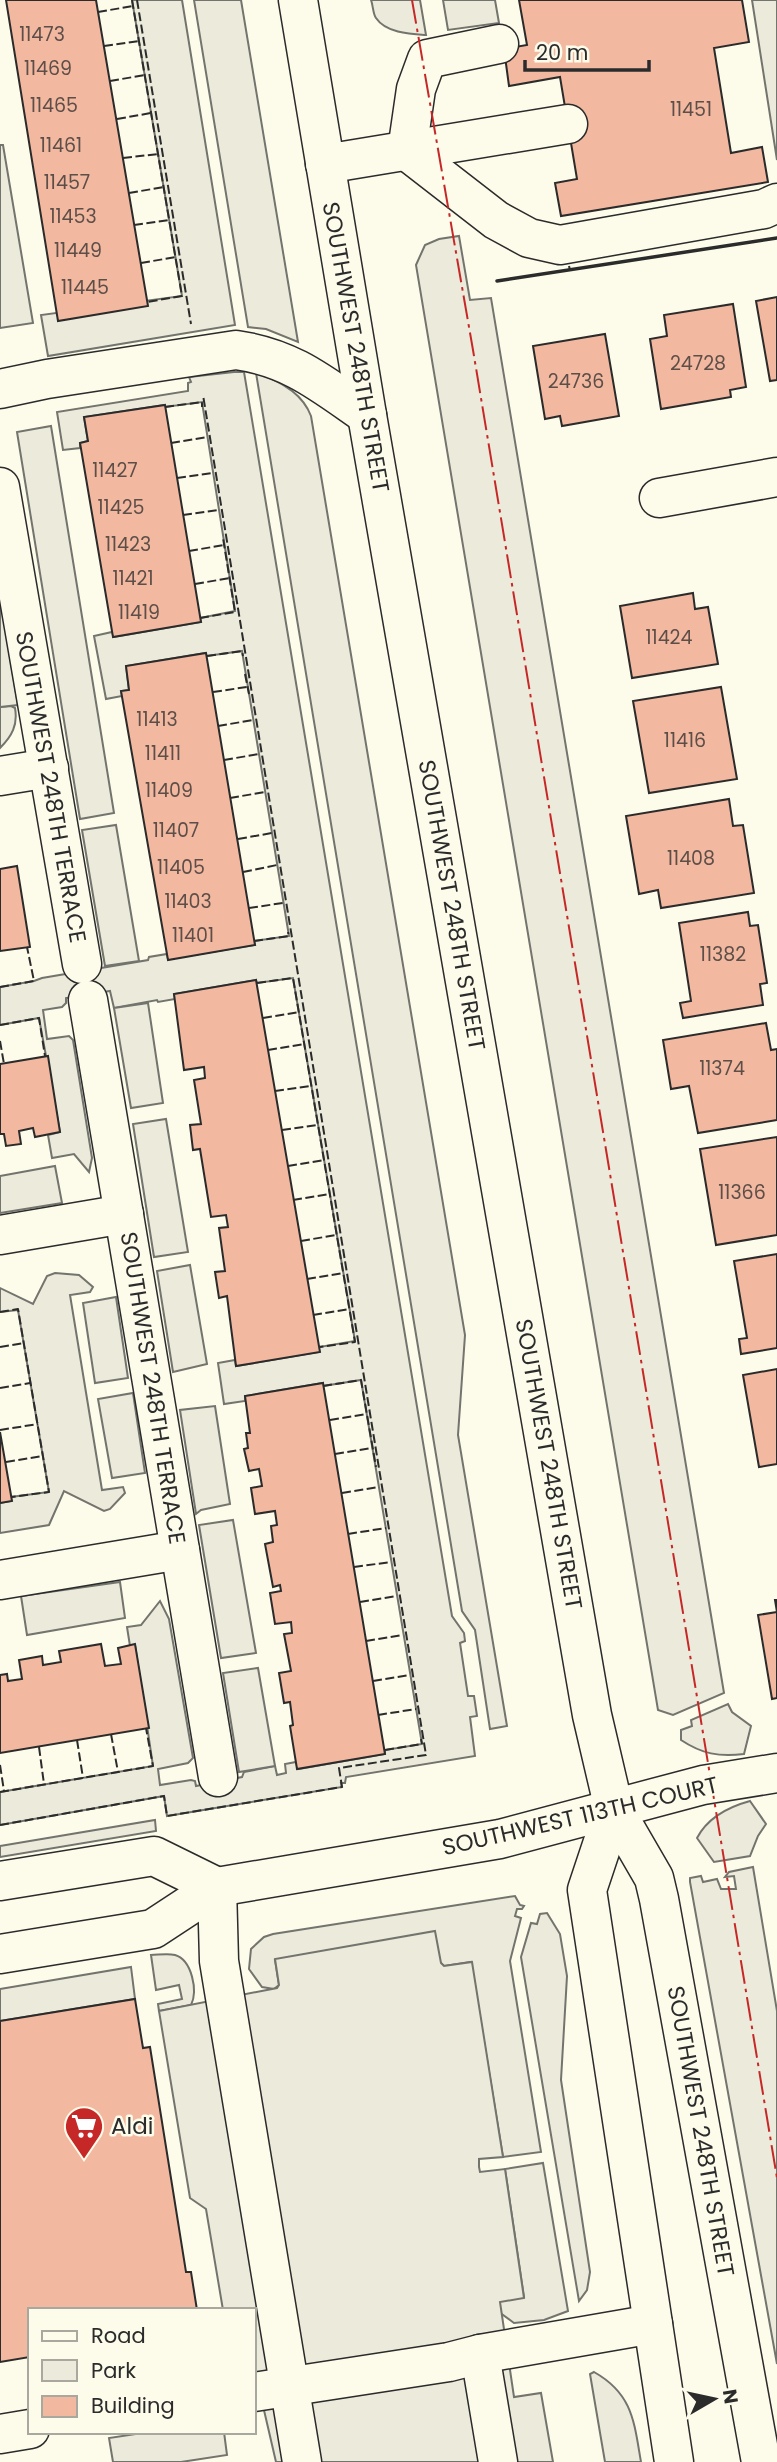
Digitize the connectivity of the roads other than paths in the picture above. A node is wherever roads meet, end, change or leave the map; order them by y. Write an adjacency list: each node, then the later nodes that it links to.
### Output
1 (298, 0): 5 (street, SOUTHWEST 248TH STREET)
2 (499, 44): 4 (street)
3 (568, 124): 4 (street)
4 (407, 151): 5 (street); 6 (street)
5 (325, 164): 8 (street, SOUTHWEST 248TH STREET)
6 (777, 203)
7 (0, 389): 8 (street)
8 (367, 415): 20 (street, SOUTHWEST 248TH STREET)
9 (777, 477): 11 (street)
10 (0, 487): 12 (street, SOUTHWEST 248TH TERRACE)
11 (659, 498)
12 (48, 768): 13 (street); 14 (street, SOUTHWEST 248TH TERRACE)
13 (0, 776)
14 (124, 1214): 15 (street); 16 (street, SOUTHWEST 248TH TERRACE)
15 (0, 1235)
16 (180, 1550): 17 (street); 19 (street, SOUTHWEST 248TH TERRACE)
17 (0, 1580)
18 (777, 1773): 20 (street, SOUTHWEST 113TH COURT)
19 (218, 1777)
20 (614, 1809): 22 (street, SOUTHWEST 113TH COURT); 24 (street); 32 (street, SOUTHWEST 248TH STREET)
21 (0, 1881): 22 (street)
22 (217, 1887): 23 (street, SOUTHWEST 113TH COURT); 26 (street)
23 (0, 1954)
24 (653, 2324): 25 (street); 31 (street)
25 (480, 2354): 26 (street); 30 (street)
26 (271, 2389): 29 (street)
27 (28, 2429): 28 (street)
28 (0, 2434)
29 (302, 2462)
30 (498, 2462)
31 (674, 2462)
32 (761, 2462)

